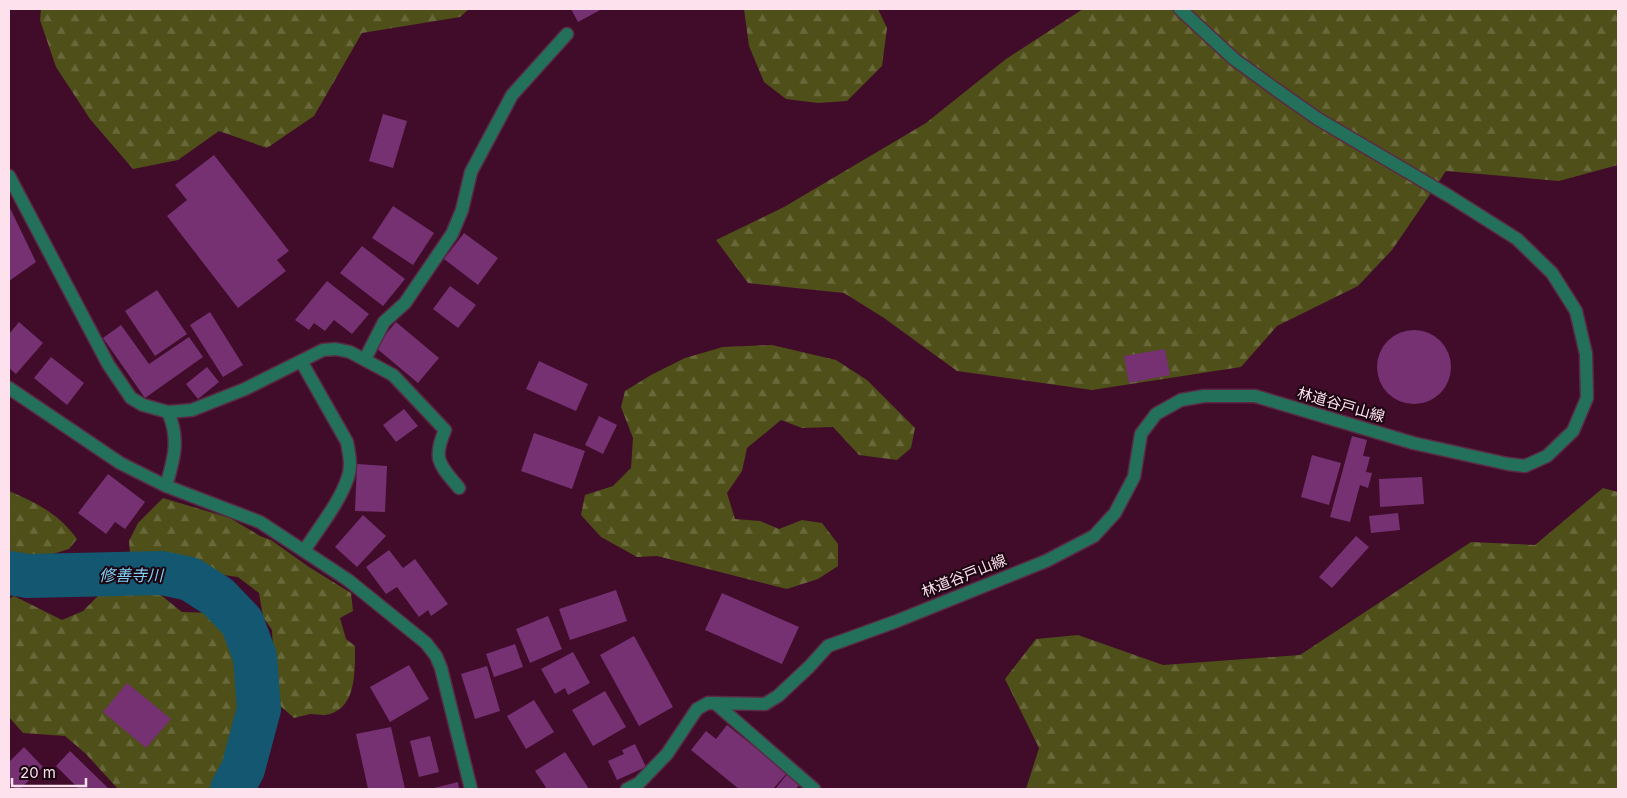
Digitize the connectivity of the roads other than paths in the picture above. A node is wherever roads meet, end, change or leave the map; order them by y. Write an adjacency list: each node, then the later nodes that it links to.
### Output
1 (1180, 9): 11 (street, 林道谷戸山線)
2 (567, 34): 4 (street)
3 (9, 176): 7 (street)
4 (365, 359): 5 (street); 9 (street)
5 (301, 361): 7 (street); 10 (street)
6 (9, 388): 8 (street)
7 (168, 412): 8 (street)
8 (166, 486): 10 (street)
9 (459, 488)
10 (304, 551): 12 (street)
11 (715, 703): 13 (street, 林道谷戸山線); 14 (street)
12 (471, 789)
13 (627, 789)
14 (814, 789)

